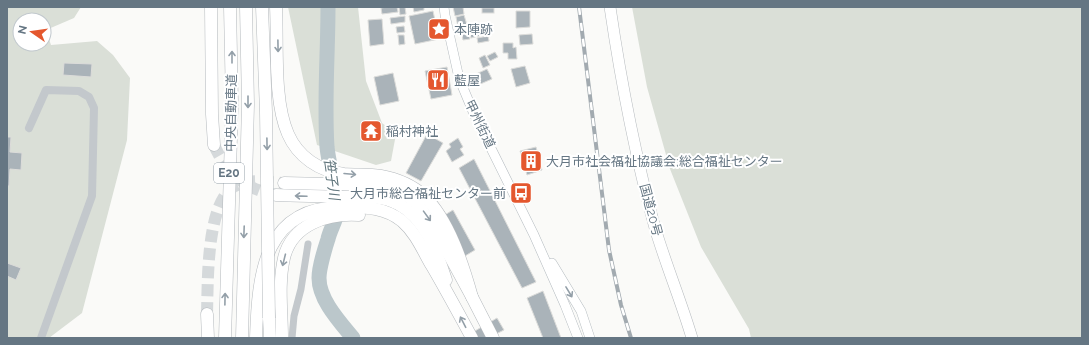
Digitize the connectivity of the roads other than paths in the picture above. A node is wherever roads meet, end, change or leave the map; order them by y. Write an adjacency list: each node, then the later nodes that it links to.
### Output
1 (211, 7): 9 (highway)
2 (230, 7): 19 (highway, 中央自動車道 / E20, one-way to 2)
3 (246, 7): 20 (highway, 中央自動車道 / E20, one-way to 20)
4 (262, 7): 22 (highway, one-way to 22, bridge)
5 (276, 7): 12 (highway, one-way to 12)
6 (444, 7): 13 (main road, 甲州街道)
7 (610, 7): 29 (highway, 国道20号)
8 (29, 128): 17 (street)
9 (214, 145)
10 (289, 183): 12 (highway)
11 (279, 195): 12 (highway, one-way to 11)
12 (369, 196): 15 (highway); 15 (highway, one-way to 12); 21 (highway); 23 (highway, one-way to 23); 26 (highway)
13 (534, 235): 27 (main road, 甲州街道); 28 (main road, 甲州街道, one-way to 28)
14 (308, 244): 24 (street)
15 (455, 306): 25 (highway, one-way to 15)
16 (208, 314): 18 (highway)
17 (41, 338)
18 (208, 338)
19 (225, 338)
20 (242, 338)
21 (256, 338)
22 (270, 338)
23 (282, 338)
24 (292, 338)
25 (472, 338)
26 (493, 338)
27 (578, 338)
28 (590, 338)
29 (692, 338)

